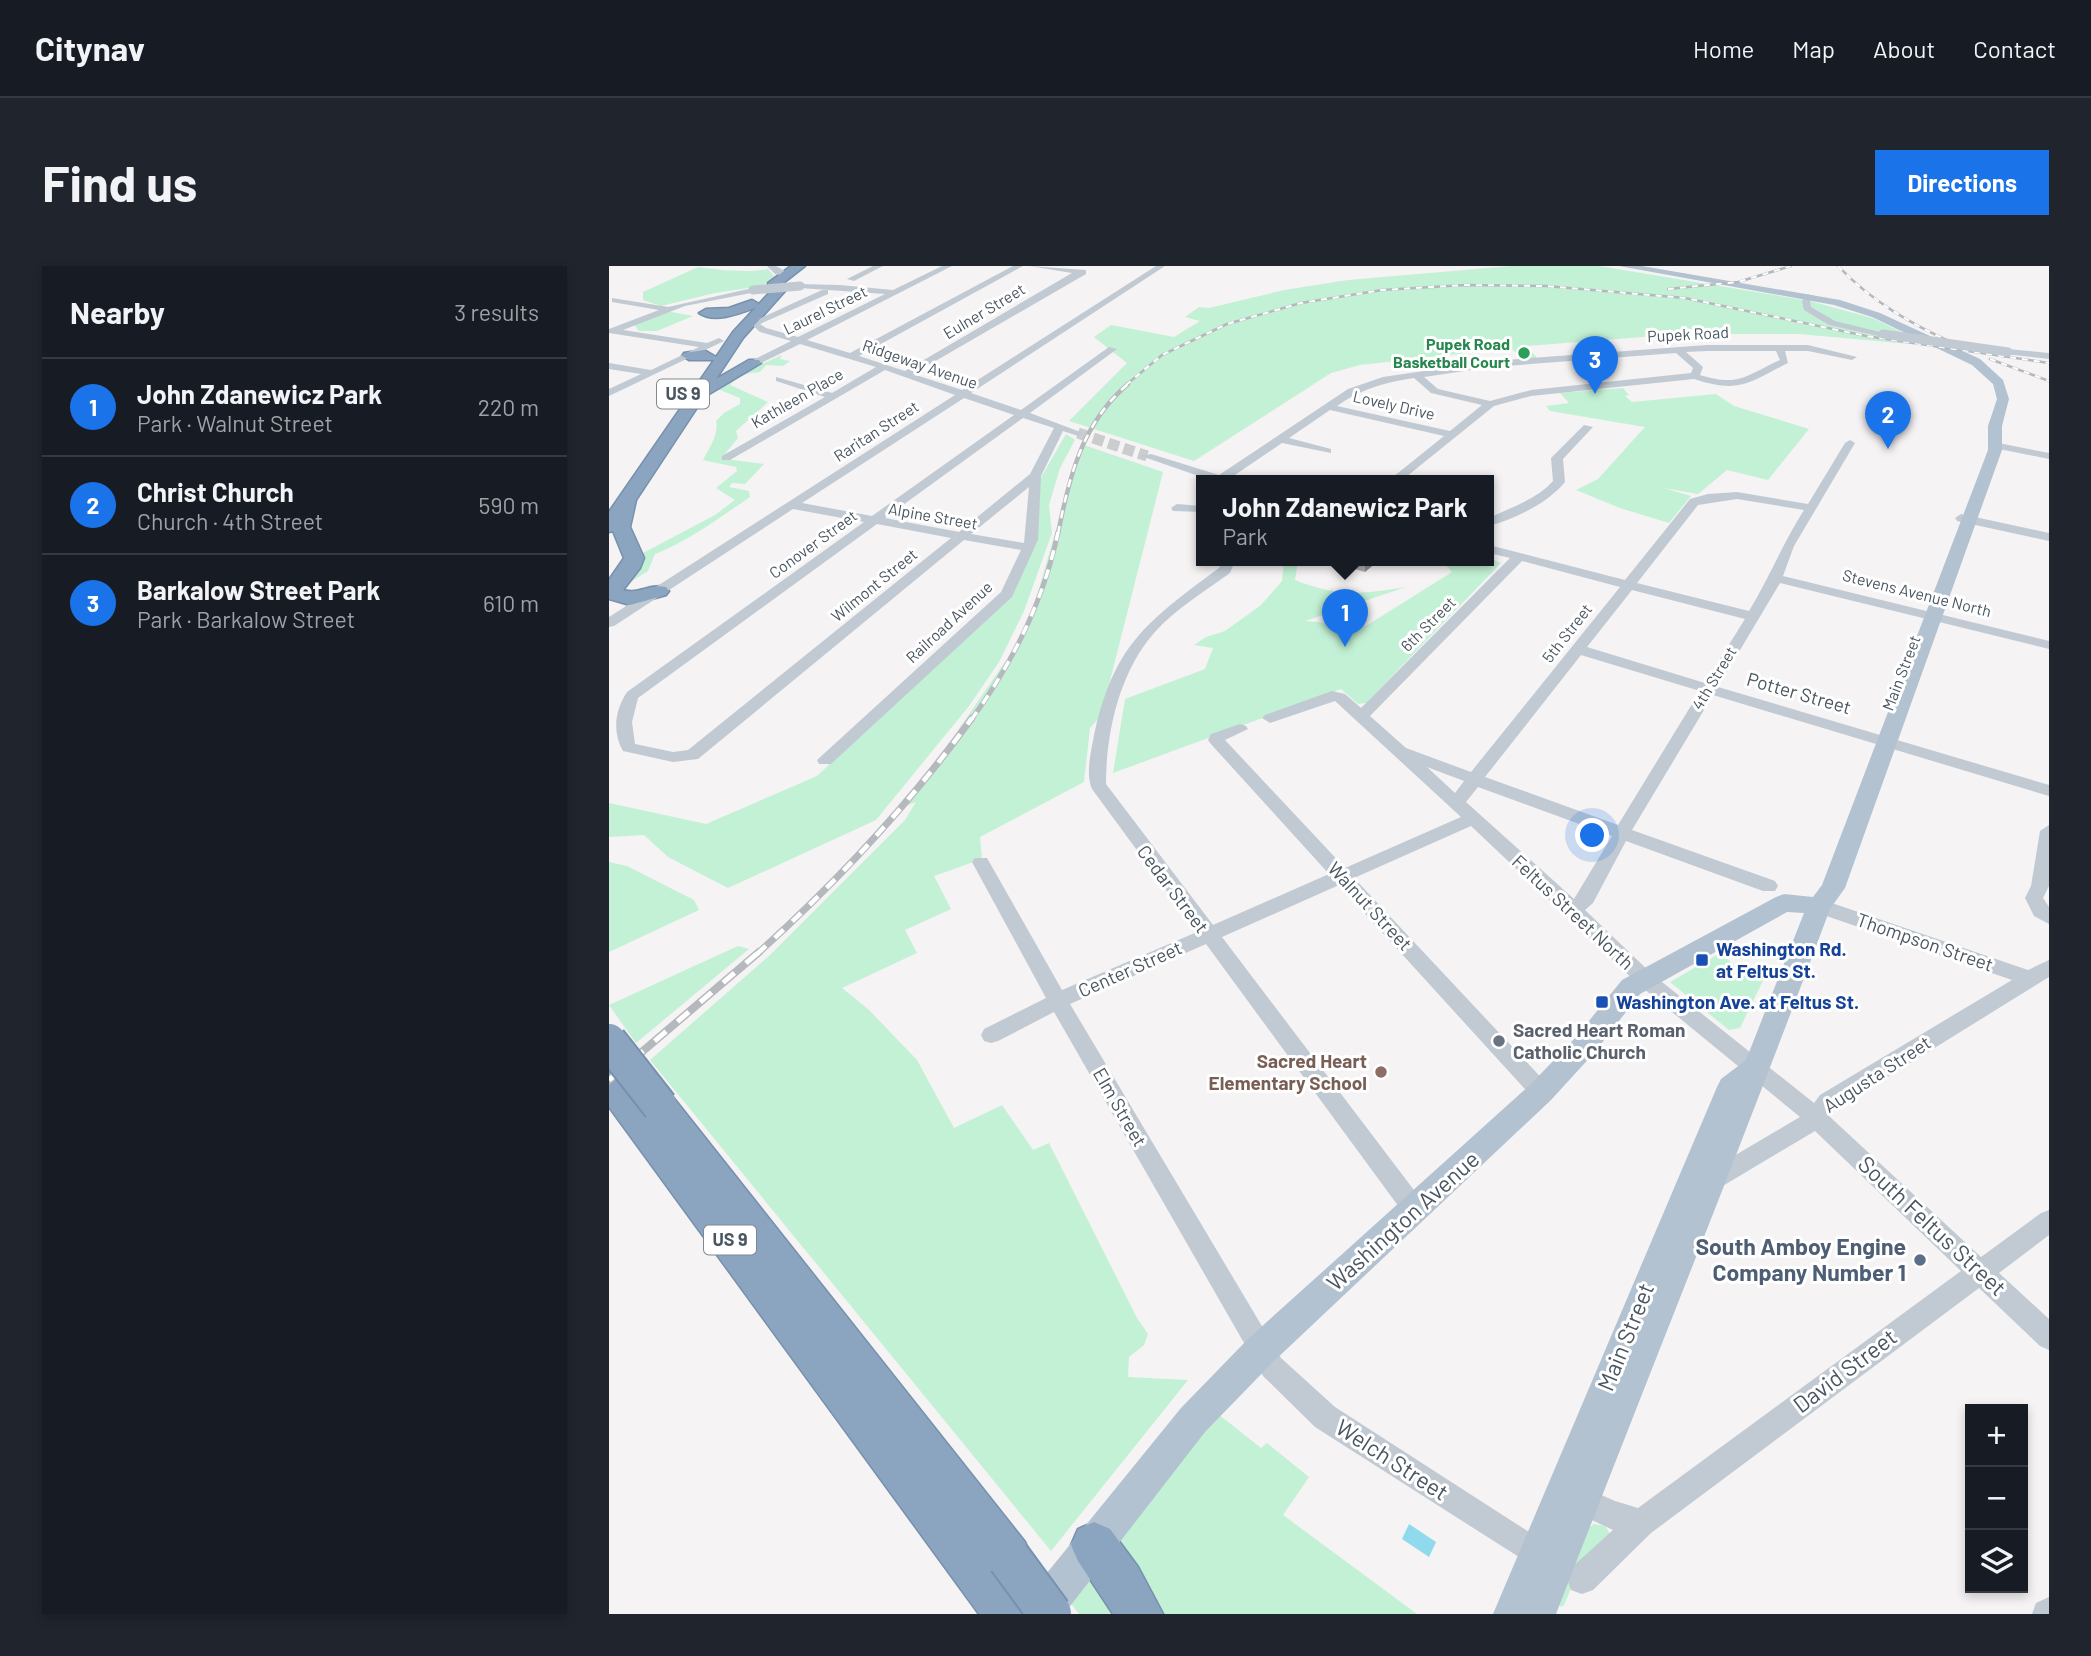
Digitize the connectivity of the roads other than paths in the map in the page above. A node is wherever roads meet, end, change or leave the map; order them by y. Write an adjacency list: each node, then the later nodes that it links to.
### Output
1 (771, 266): 13 (street, Ridgeway Avenue)
2 (799, 266): 13 (highway, US 9)
3 (811, 266): 13 (highway, US 9)
4 (880, 266): 10 (street)
5 (948, 266): 12 (street, Laurel Street)
6 (1019, 266): 28 (street)
7 (1034, 266): 35 (street, Eulner Street)
8 (1161, 266): 40 (street, Raritan Street)
9 (1627, 266): 15 (main road)
10 (851, 279)
11 (825, 292): 13 (street)
12 (894, 293): 13 (street, bridge); 22 (street, Laurel Street)
13 (766, 296): 16 (street); 17 (highway); 19 (highway, US 9); 22 (street, Ridgeway Avenue); 42 (highway, US 9)
14 (615, 300): 16 (street)
15 (1807, 303): 29 (street, bridge); 52 (main road, Main Street)
16 (668, 309): 17 (street); 18 (street)
17 (706, 313): 19 (highway)
18 (634, 322): 20 (street); 21 (street)
19 (733, 324): 23 (highway, US 9)
20 (610, 331): 21 (street)
21 (622, 333): 23 (street)
22 (798, 340): 28 (street, Ridgeway Avenue); 31 (street, Laurel Street)
23 (712, 348): 27 (highway); 61 (highway, US 9)
24 (1779, 348): 26 (street, Pupek Road); 30 (street, Pupek Road); 37 (street)
25 (1112, 349): 45 (street, Conover Street)
26 (1678, 349): 36 (street, Pupek Road); 37 (street)
27 (689, 355): 34 (street)
28 (851, 356): 33 (street, Ridgeway Avenue)
29 (2049, 356)
30 (1851, 357)
31 (754, 363): 42 (highway)
32 (609, 366): 34 (street)
33 (884, 367): 35 (street, Ridgeway Avenue); 41 (street, Kathleen Place)
34 (653, 373): 39 (street)
35 (904, 375): 40 (street, Ridgeway Avenue)
36 (1416, 375): 43 (street); 44 (street, Pupek Road)
37 (1695, 376): 43 (street)
38 (779, 379): 41 (street)
39 (609, 393)
40 (960, 395): 45 (street, Ridgeway Avenue); 62 (street, Raritan Street)
41 (833, 396): 56 (street, Kathleen Place)
42 (695, 399): 61 (highway, US 9)
43 (1490, 404): 49 (street)
44 (1330, 407): 49 (street, Lovely Drive); 50 (street, Pupek Road)
45 (1021, 414): 46 (street, Ridgeway Avenue); 68 (street, Conover Street)
46 (1060, 427): 48 (street, Ridgeway Avenue); 60 (street, Wilmont Street)
47 (1588, 428): 67 (street)
48 (1078, 433)
49 (1451, 434): 59 (street)
50 (1280, 439): 53 (street); 58 (street, Pupek Road)
51 (1850, 443): 64 (street, 4th Street)
52 (1993, 444): 55 (street); 66 (main road, Main Street)
53 (1327, 451)
54 (1147, 456): 57 (street)
55 (2049, 456)
56 (726, 458)
57 (1207, 475)
58 (1230, 475)
59 (1401, 475)
60 (1035, 476): 70 (street, Wilmont Street); 72 (street, Railroad Avenue)
61 (618, 502): 69 (highway, US 9); 77 (highway)
62 (791, 505): 68 (street, Alpine Street); 79 (street, Raritan Street)
63 (1177, 508): 65 (street)
64 (1811, 508): 76 (street, 4th Street); 78 (street, 5th Street)
65 (1196, 509)
66 (1965, 519): 71 (street); 80 (main road, Main Street)
67 (1494, 520)
68 (874, 521): 70 (street, Alpine Street); 91 (street, Conover Street)
69 (609, 526)
70 (961, 537): 72 (street, Alpine Street); 91 (street, Wilmont Street)
71 (2049, 537)
72 (1029, 548): 92 (street, Railroad Avenue)
73 (1494, 550): 74 (street)
74 (1520, 556): 78 (street); 86 (street, 6th Street)
75 (1227, 566): 106 (street, Cedar Street)
76 (1776, 578): 80 (street, Stevens Avenue North); 81 (street, 4th Street)
77 (612, 581): 79 (highway)
78 (1628, 583): 81 (street); 84 (street, 5th Street)
79 (659, 591): 82 (street, Raritan Street)
80 (1929, 614): 83 (street, Stevens Avenue North); 89 (main road, Main Street)
81 (1751, 616): 85 (street, 4th Street)
82 (609, 623)
83 (2049, 645)
84 (1577, 649): 85 (street, Potter Street); 94 (street, 5th Street)
85 (1708, 689): 89 (street, Potter Street); 99 (street, 4th Street)
86 (1361, 716): 87 (street, Feltus Street North); 90 (street, Feltus Street North)
87 (1270, 718)
88 (1240, 729): 101 (street, Walnut Street)
89 (1882, 740): 95 (street, Potter Street); 103 (main road, Main Street)
90 (1395, 749): 94 (street); 96 (street, Feltus Street North)
91 (692, 755): 93 (street)
92 (825, 760)
93 (709, 764)
94 (1476, 778): 96 (street, 5th Street); 99 (street)
95 (2049, 791)
96 (1456, 803): 97 (street, Feltus Street North)
97 (1472, 819): 101 (street, Center Street); 104 (street, Feltus Street North)
98 (2049, 831): 105 (street)
99 (1622, 833): 102 (street); 104 (street, 4th Street)
100 (981, 862): 110 (street, Elm Street)
101 (1343, 876): 106 (street, Center Street); 115 (street, Walnut Street)
102 (1777, 894): 103 (main road); 108 (main road, Washington Avenue)
103 (1819, 895): 109 (street, Thompson Street); 113 (main road, Main Street)
104 (1574, 910): 108 (street, Feltus Street North)
105 (2049, 916)
106 (1207, 935): 110 (street, Center Street); 119 (street, Cedar Street)
107 (2049, 967): 109 (street, Augusta Street)
108 (1645, 979): 113 (street, Feltus Street North); 115 (main road, Washington Avenue)
109 (2031, 979): 117 (street, Augusta Street)
110 (1058, 1001): 111 (street, Center Street); 123 (street, Elm Street)
111 (991, 1035)
112 (609, 1041): 116 (highway, US 9, bridge)
113 (1754, 1069): 117 (street, Feltus Street North); 118 (main road, Main Street); 124 (main road, Main Street)
114 (609, 1081): 116 (highway, US 9)
115 (1541, 1092): 119 (main road, Washington Avenue)
116 (650, 1114): 129 (highway, US 9)
117 (1814, 1116): 118 (street, Augusta Street); 121 (street, South Feltus Street)
118 (1708, 1183): 124 (main road, Main Street)
119 (1415, 1210): 123 (main road, Washington Avenue)
120 (2049, 1221): 121 (street, David Street)
121 (1979, 1271): 122 (street, South Feltus Street); 125 (street, David Street)
122 (2049, 1337)
123 (1261, 1350): 126 (main road, Washington Avenue); 127 (street, Welch Street)
124 (1573, 1496): 125 (street); 127 (main road, Main Street); 134 (main road, Main Street)
125 (1641, 1523): 128 (street, David Street)
126 (1107, 1528): 130 (main road, Washington Avenue); 132 (highway)
127 (1537, 1553): 133 (main road, Main Street)
128 (1582, 1579)
129 (1000, 1585): 131 (highway, US 9, bridge)
130 (1039, 1614)
131 (1050, 1614)
132 (1139, 1614)
133 (1511, 1614)
134 (1537, 1614)

